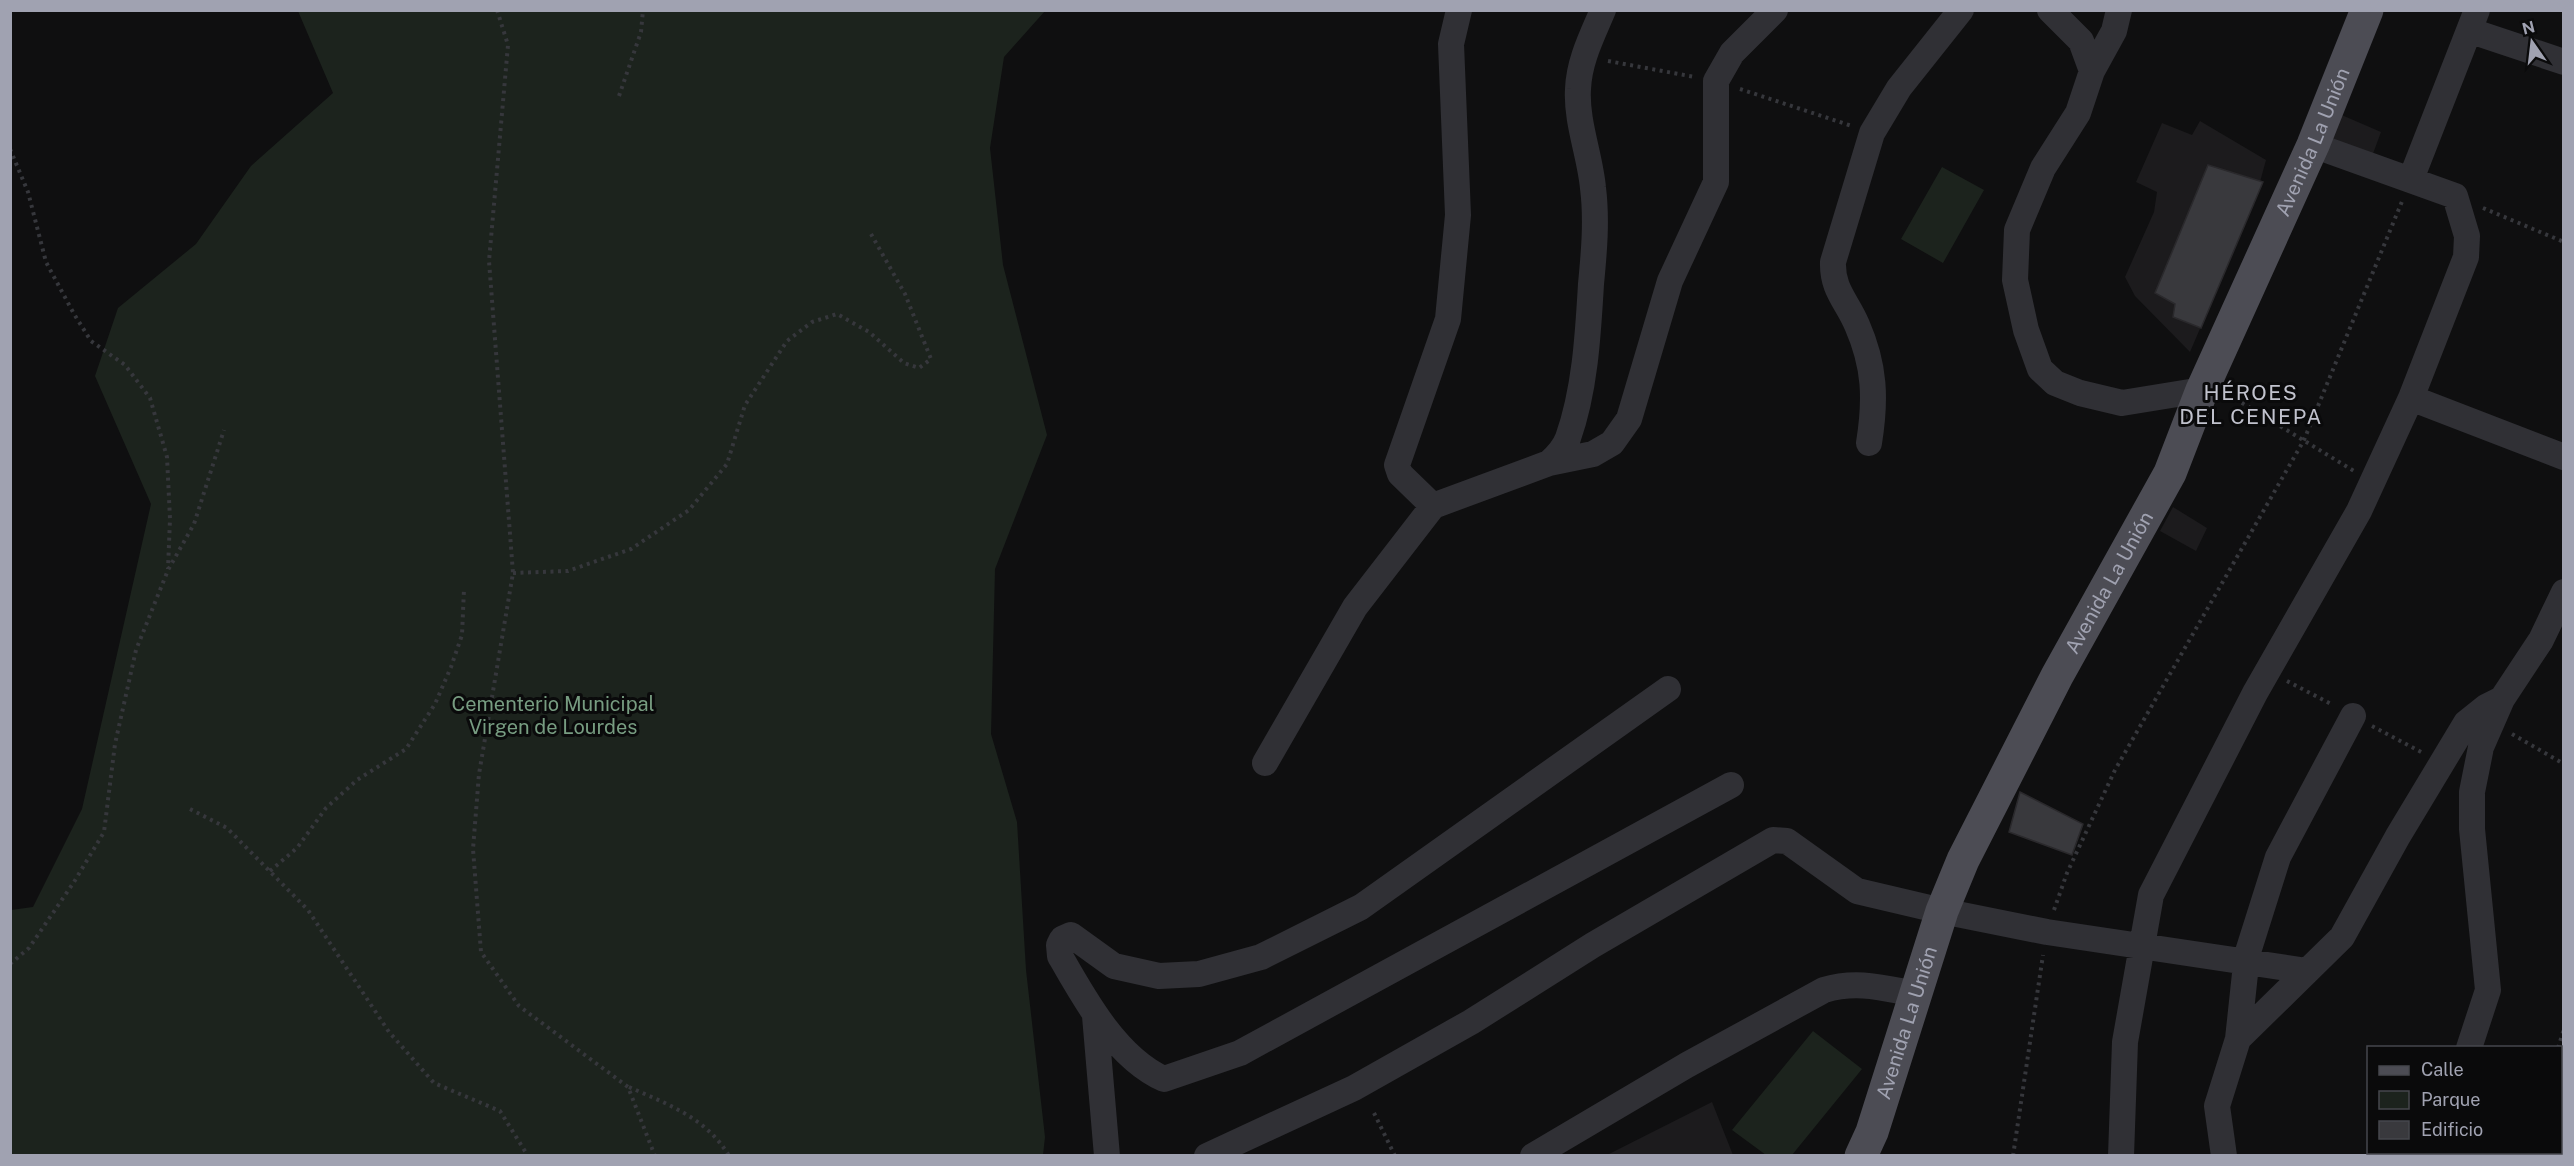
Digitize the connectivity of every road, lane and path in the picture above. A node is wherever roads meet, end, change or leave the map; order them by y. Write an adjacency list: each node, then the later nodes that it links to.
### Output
1 (497, 10): 30 (path)
2 (643, 10): 13 (path)
3 (1459, 10): 28 (street)
4 (1603, 10): 26 (street)
5 (1775, 10): 26 (street)
6 (1961, 10): 24 (street)
7 (2050, 10): 12 (street)
8 (2119, 10): 12 (street)
9 (2367, 10): 14 (main road, Avenida La Unión)
10 (2474, 21): 11 (street); 16 (street)
11 (2564, 62)
12 (2092, 71): 20 (street)
13 (619, 96)
14 (2313, 145): 16 (street); 20 (main road, Avenida La Unión)
15 (10, 149): 29 (path)
16 (2411, 179): 17 (street); 23 (path)
17 (2455, 196): 19 (path); 21 (street)
18 (871, 234): 30 (path)
19 (2564, 242)
20 (2202, 390): 23 (path); 42 (main road, Avenida La Unión)
21 (2411, 398): 25 (street); 27 (street)
22 (224, 430): 29 (path)
23 (2304, 440): 27 (path); 43 (path)
24 (1869, 443)
25 (2564, 457)
26 (1549, 463): 28 (street)
27 (2373, 483): 44 (street)
28 (1433, 506): 37 (street)
29 (168, 570): 46 (path)
30 (513, 573): 54 (path)
31 (464, 590): 41 (path)
32 (2564, 592): 34 (street)
33 (1668, 689): 49 (street)
34 (2502, 699): 36 (street); 47 (street)
35 (2353, 716): 45 (street)
36 (2481, 747): 38 (path); 52 (street)
37 (1265, 763)
38 (2564, 764)
39 (1731, 785): 49 (street)
40 (190, 809): 41 (path)
41 (270, 871): 56 (path)
42 (1942, 911): 43 (street); 48 (main road, Avenida La Unión); 60 (street)
43 (2047, 932): 44 (street); 64 (path)
44 (2142, 945): 45 (street); 65 (street)
45 (2246, 963): 47 (street); 51 (street)
46 (10, 964)
47 (2307, 971): 51 (street)
48 (1916, 994): 62 (street); 63 (main road, Avenida La Unión)
49 (1095, 1016): 59 (street)
50 (2564, 1029): 53 (path)
51 (2238, 1039): 66 (street)
52 (2469, 1046)
53 (2558, 1046)
54 (628, 1087): 57 (path); 58 (path)
55 (1374, 1113): 61 (path)
56 (528, 1155)
57 (655, 1155)
58 (729, 1155)
59 (1107, 1155)
60 (1207, 1155)
61 (1395, 1155)
62 (1533, 1155)
63 (1861, 1155)
64 (2013, 1155)
65 (2121, 1155)
66 (2224, 1155)

